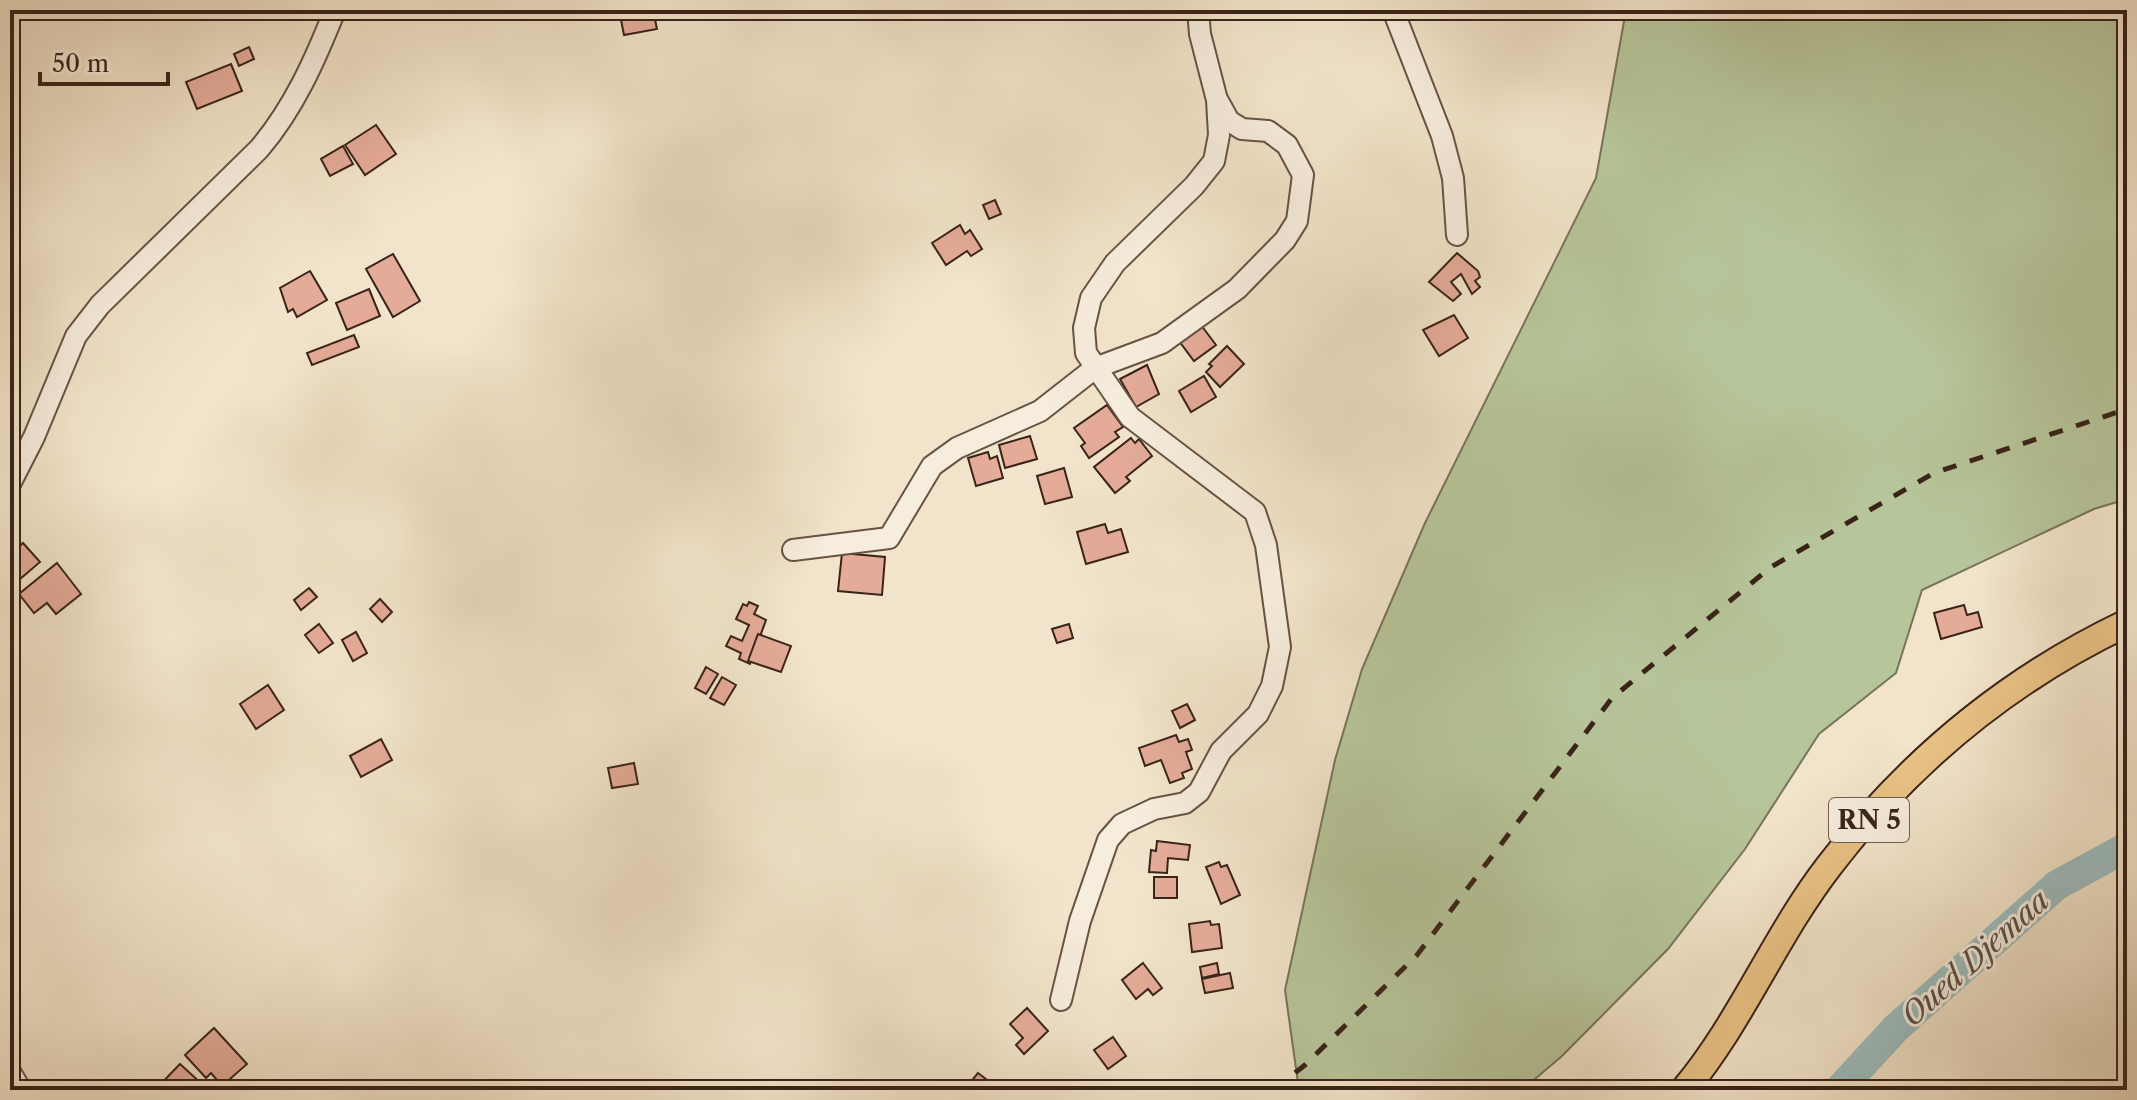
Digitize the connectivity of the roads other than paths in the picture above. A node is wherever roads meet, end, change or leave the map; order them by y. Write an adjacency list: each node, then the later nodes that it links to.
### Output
1 (335, 10): 7 (street)
2 (1198, 10): 4 (street)
3 (1393, 10): 5 (street)
4 (1217, 100): 6 (street); 6 (street)
5 (1457, 235)
6 (1095, 368): 8 (street); 10 (street)
7 (10, 484)
8 (793, 550)
9 (2127, 623): 13 (main road, RN 5)
10 (1061, 1000)
11 (10, 1072): 12 (street)
12 (21, 1090)
13 (1684, 1090)

